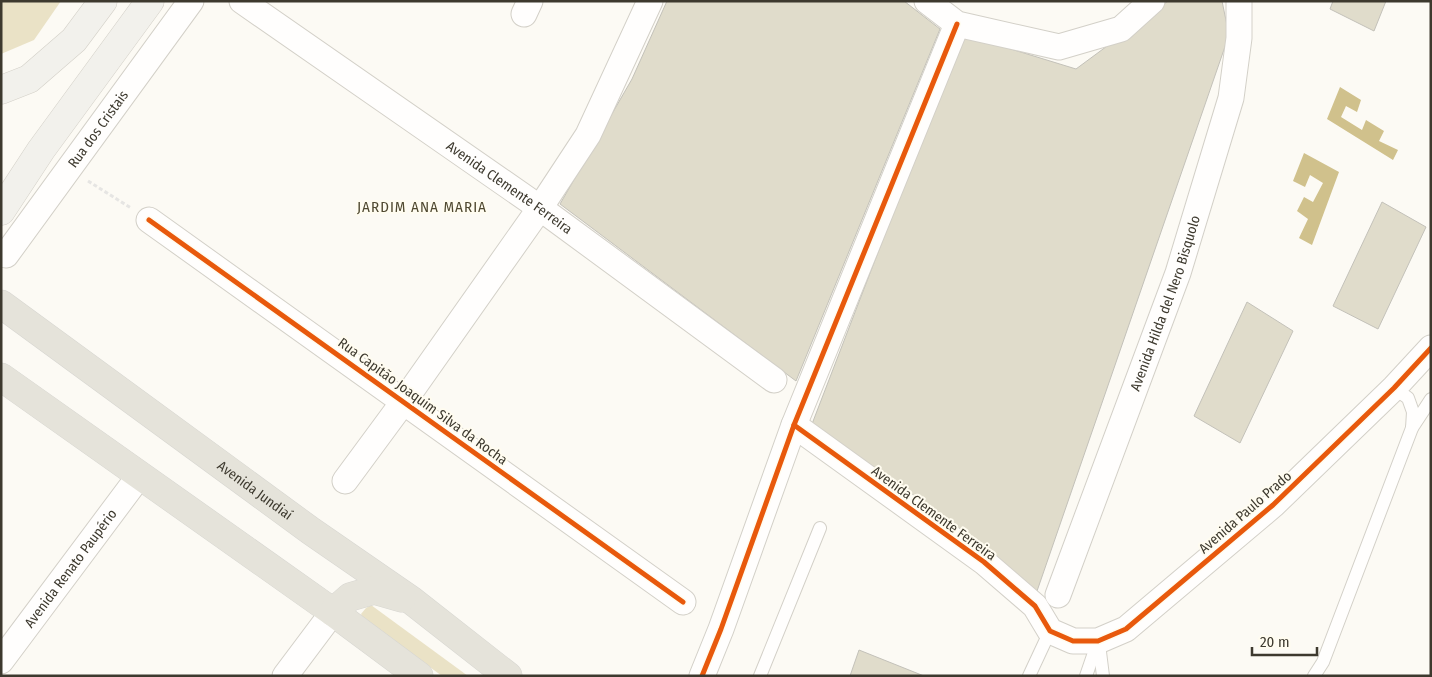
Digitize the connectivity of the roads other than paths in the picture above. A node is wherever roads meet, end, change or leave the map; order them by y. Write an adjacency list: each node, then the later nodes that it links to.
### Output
1 (103, 1): 10 (main road)
2 (150, 1): 11 (main road)
3 (191, 1): 12 (street, Rua dos Cristais)
4 (242, 1): 13 (street, Avenida Clemente Ferreira)
5 (650, 1): 13 (street)
6 (927, 1): 9 (street)
7 (1152, 1): 9 (street)
8 (1239, 1): 31 (street, Avenida Hilda del Nero Bisquolo)
9 (957, 24): 26 (street)
10 (1, 90)
11 (41, 150): 12 (street); 14 (main road)
12 (68, 169): 16 (street, Rua dos Cristais)
13 (540, 208): 22 (street, Avenida Clemente Ferreira); 25 (street)
14 (1, 211)
15 (149, 220): 25 (street, Rua Capitão Joaquim Silva da Rocha)
16 (6, 256)
17 (1, 283): 19 (main road)
18 (1, 304): 19 (main road, Avenida Jundiaí)
19 (29, 323): 32 (main road, Avenida Jundiaí)
20 (1431, 348): 23 (street, Avenida Paulo Prado)
21 (1, 377): 28 (main road)
22 (774, 380)
23 (1394, 388): 27 (lane); 36 (street, Avenida Paulo Prado)
24 (1431, 399): 27 (lane)
25 (404, 401): 29 (street); 33 (street, Rua Capitão Joaquim Silva da Rocha)
26 (794, 425): 35 (street, Avenida Clemente Ferreira); 41 (street)
27 (1412, 428): 46 (lane)
28 (140, 475): 34 (main road); 37 (street, Avenida Renato Paupério)
29 (345, 481)
30 (820, 528): 42 (lane)
31 (1058, 595)
32 (411, 600): 34 (main road); 40 (main road, Avenida Jundiaí)
33 (683, 602)
34 (333, 612): 38 (street); 39 (main road)
35 (1050, 631): 36 (street, Avenida Paulo Prado); 43 (lane)
36 (1098, 641): 44 (lane); 45 (lane)
37 (1, 661)
38 (285, 676)
39 (419, 676)
40 (508, 676)
41 (702, 676)
42 (760, 676)
43 (1029, 676)
44 (1086, 676)
45 (1103, 676)
46 (1314, 676)

